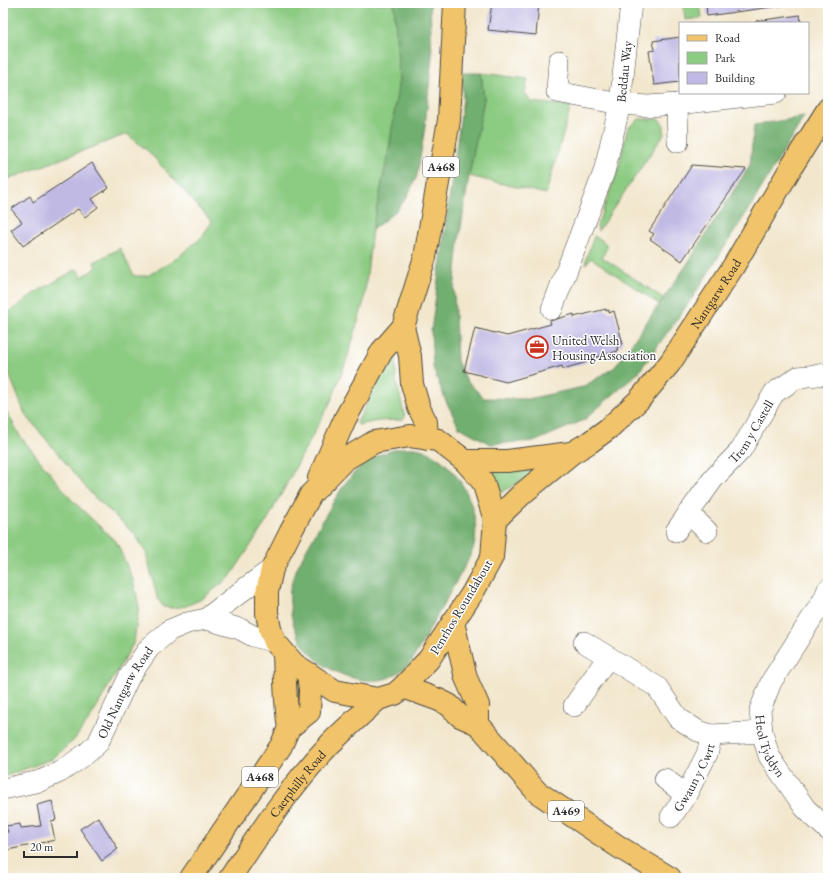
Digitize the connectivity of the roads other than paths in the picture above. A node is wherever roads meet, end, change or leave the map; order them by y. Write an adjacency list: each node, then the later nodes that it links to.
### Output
1 (455, 3): 10 (main road, A468)
2 (631, 3): 5 (street, Beddau Way)
3 (559, 61): 5 (street)
4 (767, 94): 6 (street, Beddau Way)
5 (620, 104): 6 (street, Beddau Way); 9 (street)
6 (677, 104): 8 (street)
7 (828, 109): 13 (main road, Nantgarw Road)
8 (678, 142)
9 (552, 309)
10 (403, 327): 12 (main road); 15 (main road, A468)
11 (828, 374): 16 (street, Trem y Castell)
12 (427, 438): 14 (main road, Penrhos Roundabout); 15 (main road, Penrhos Roundabout)
13 (572, 453): 14 (main road, Nantgarw Road); 17 (main road, Nantgarw Road)
14 (465, 461): 17 (main road, Penrhos Roundabout)
15 (312, 494): 20 (main road, Penrhos Roundabout)
16 (688, 514): 18 (street, Trem y Castell); 19 (street)
17 (496, 520): 23 (main road, Penrhos Roundabout)
18 (676, 531)
19 (708, 531)
20 (272, 569): 22 (street, Old Nantgarw Road); 25 (main road, Penrhos Roundabout)
21 (828, 589): 33 (street, Heol Tyddyn)
22 (206, 619): 25 (street, Old Nantgarw Road); 36 (street, Old Nantgarw Road)
23 (452, 622): 28 (main road, Penrhos Roundabout); 31 (main road)
24 (584, 642): 26 (street, Gwaun y Cwrt)
25 (280, 648): 27 (main road, Penrhos Roundabout); 32 (main road)
26 (608, 657): 30 (street); 34 (street, Gwaun y Cwrt)
27 (308, 673): 29 (main road, Penrhos Roundabout); 32 (main road, A468)
28 (403, 687): 29 (main road, Penrhos Roundabout); 31 (main road, A469)
29 (378, 699): 41 (main road, Caerphilly Road / A468)
30 (574, 706)
31 (478, 724): 42 (main road, A469)
32 (290, 728): 40 (main road, A468)
33 (762, 732): 34 (street, Gwaun y Cwrt); 39 (street, Heol Tyddyn)
34 (712, 735): 37 (street, Gwaun y Cwrt)
35 (665, 779): 37 (street)
36 (3, 789)
37 (686, 795): 38 (street, Gwaun y Cwrt)
38 (671, 817)
39 (828, 830)
40 (191, 878)
41 (230, 878)
42 (670, 878)

